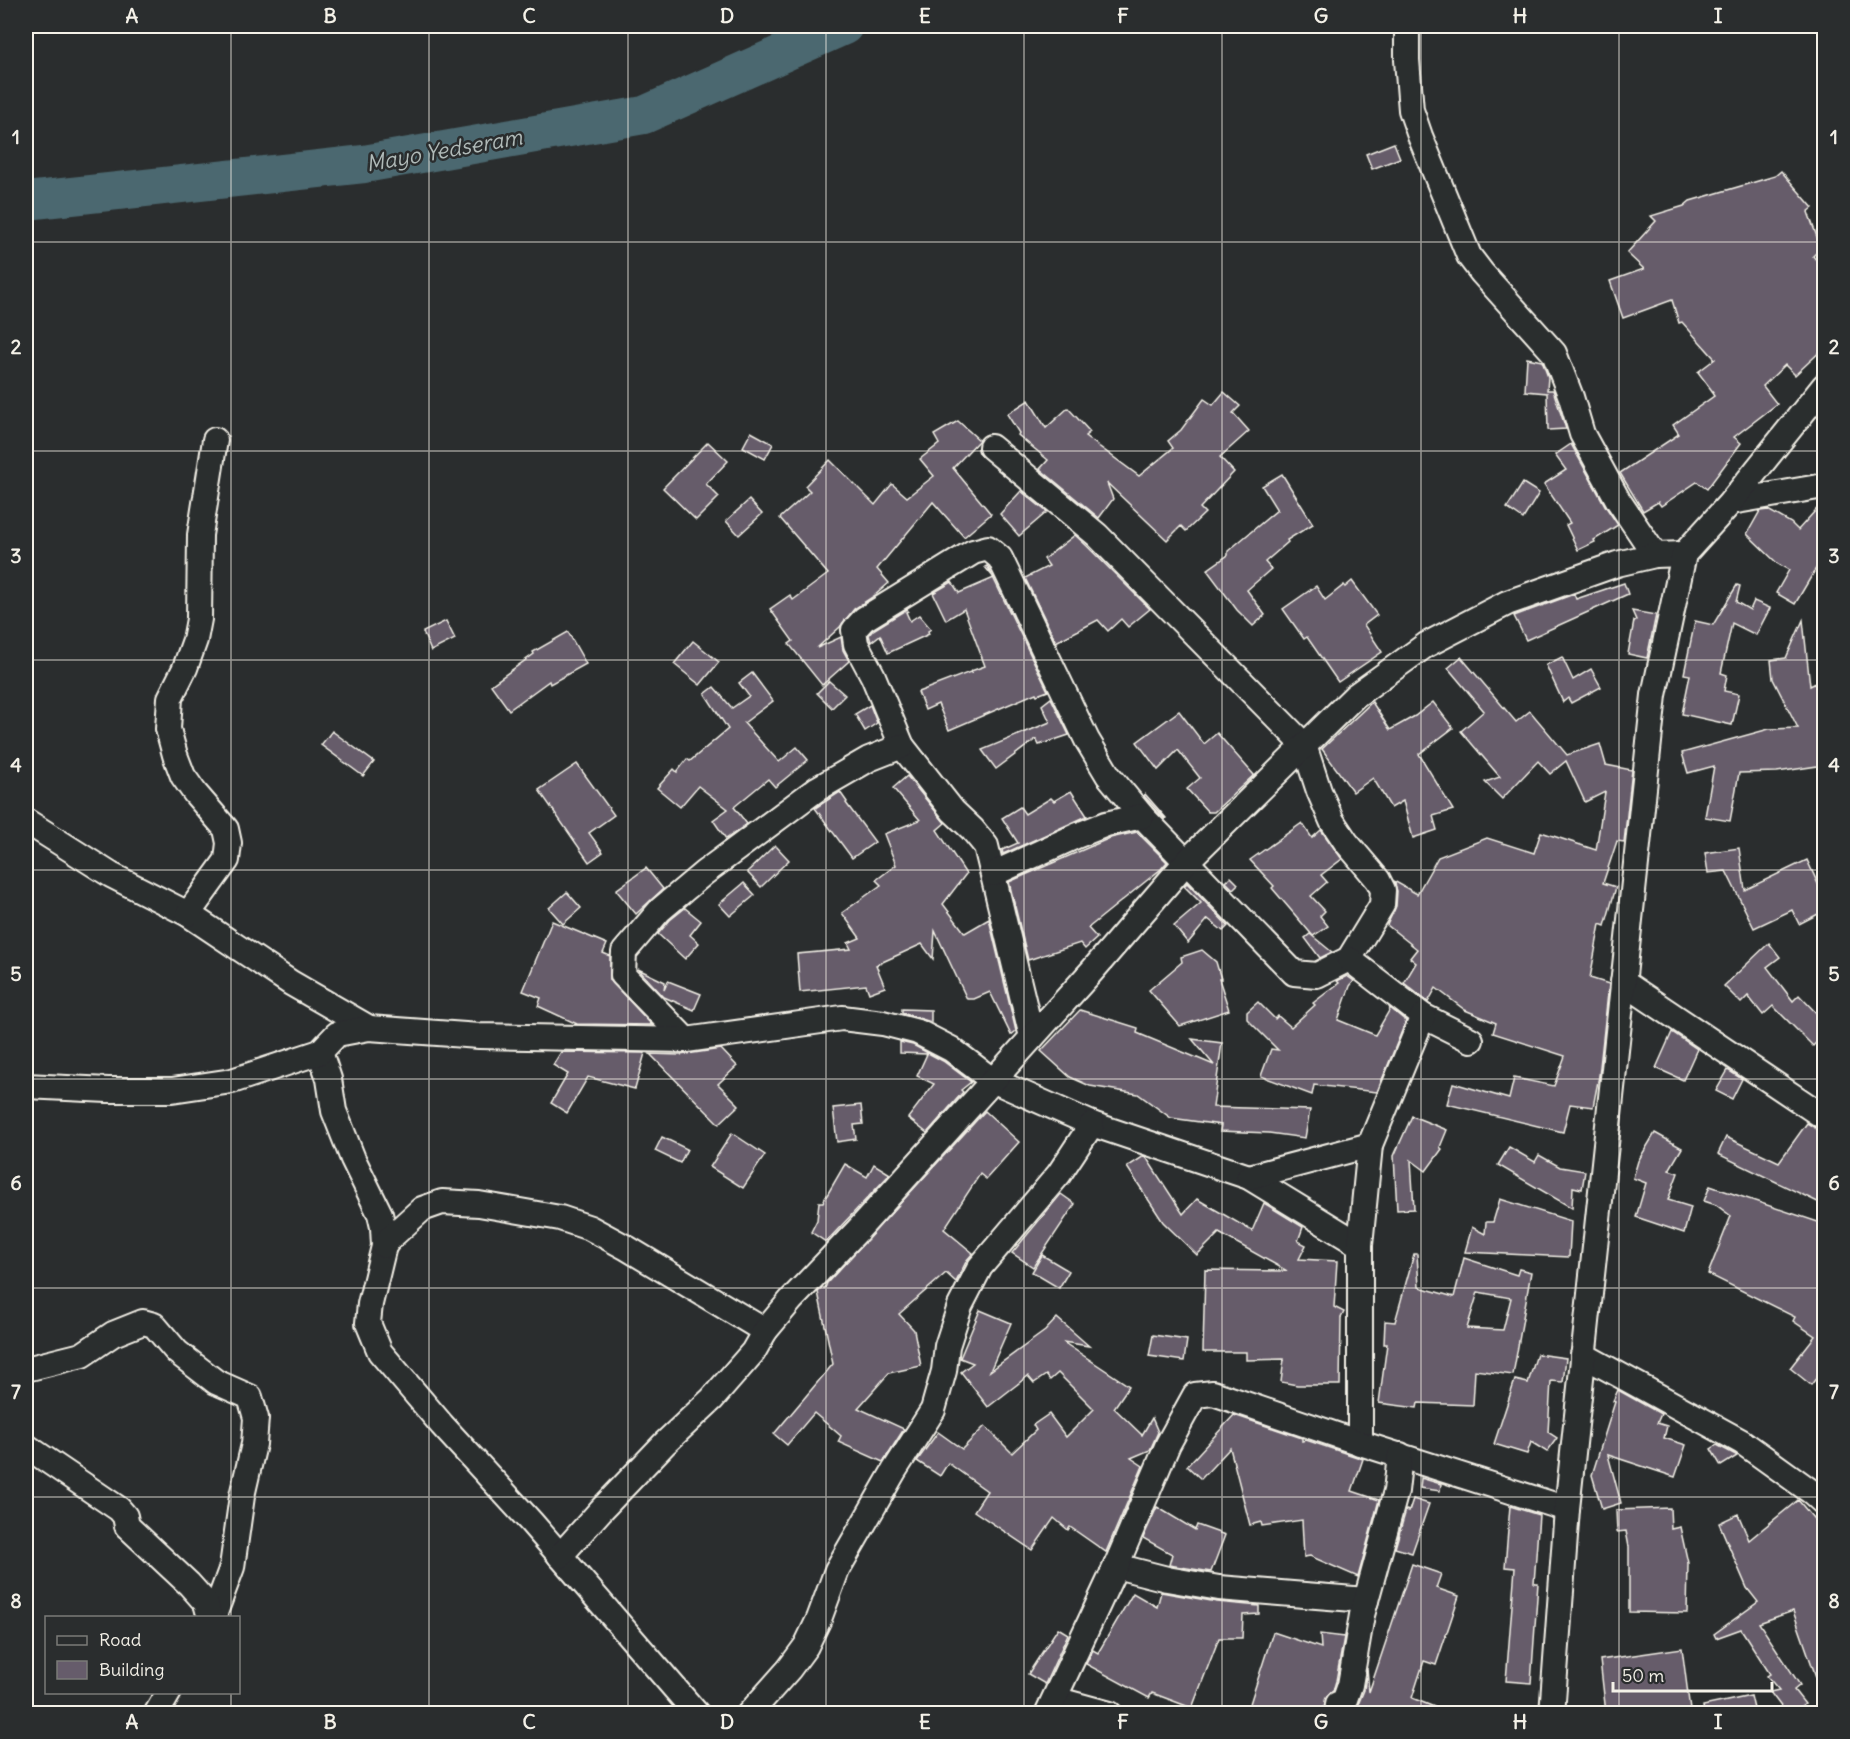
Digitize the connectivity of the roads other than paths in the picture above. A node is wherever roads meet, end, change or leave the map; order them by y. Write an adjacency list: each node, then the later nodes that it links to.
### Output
1 (1407, 26): 8 (street)
2 (1824, 386): 6 (street)
3 (215, 440): 15 (street)
4 (991, 447): 9 (street)
5 (1824, 486): 6 (street)
6 (1731, 502): 7 (street)
7 (1684, 554): 8 (street); 17 (street)
8 (1655, 555): 9 (street)
9 (1304, 745): 13 (street); 16 (street)
10 (902, 746): 11 (street); 14 (street); 21 (street)
11 (1142, 816): 13 (street); 14 (street)
12 (26, 823): 15 (street)
13 (1186, 862): 16 (street); 20 (street)
14 (993, 874): 20 (street)
15 (188, 914): 19 (street)
16 (1349, 959): 18 (street)
17 (1623, 982): 26 (street); 33 (street)
18 (1424, 1016): 22 (street); 28 (street)
19 (369, 1028): 21 (street); 23 (street)
20 (1032, 1037): 24 (street)
21 (686, 1040): 24 (street)
22 (1471, 1040)
23 (320, 1052): 25 (street); 31 (street)
24 (992, 1080): 27 (street); 32 (street)
25 (26, 1086)
26 (1824, 1117)
27 (1092, 1124): 29 (street); 49 (street)
28 (1370, 1145): 29 (street); 30 (street)
29 (1249, 1177): 30 (street)
30 (1360, 1245): 35 (street)
31 (384, 1246): 32 (street); 40 (street)
32 (765, 1331): 40 (street)
33 (1583, 1355): 38 (street); 39 (street)
34 (26, 1369): 43 (street)
35 (1360, 1443): 37 (street); 41 (street)
36 (26, 1446): 44 (street)
37 (1400, 1455): 39 (street); 42 (street)
38 (1824, 1503)
39 (1566, 1509): 52 (street)
40 (560, 1556): 48 (street)
41 (1116, 1566): 42 (street); 46 (street)
42 (1366, 1600): 51 (street)
43 (211, 1616)
44 (211, 1616)
45 (168, 1694): 47 (street)
46 (1051, 1706): 50 (street)
47 (156, 1713)
48 (697, 1713)
49 (749, 1713)
50 (1110, 1713)
51 (1337, 1713)
52 (1551, 1713)

